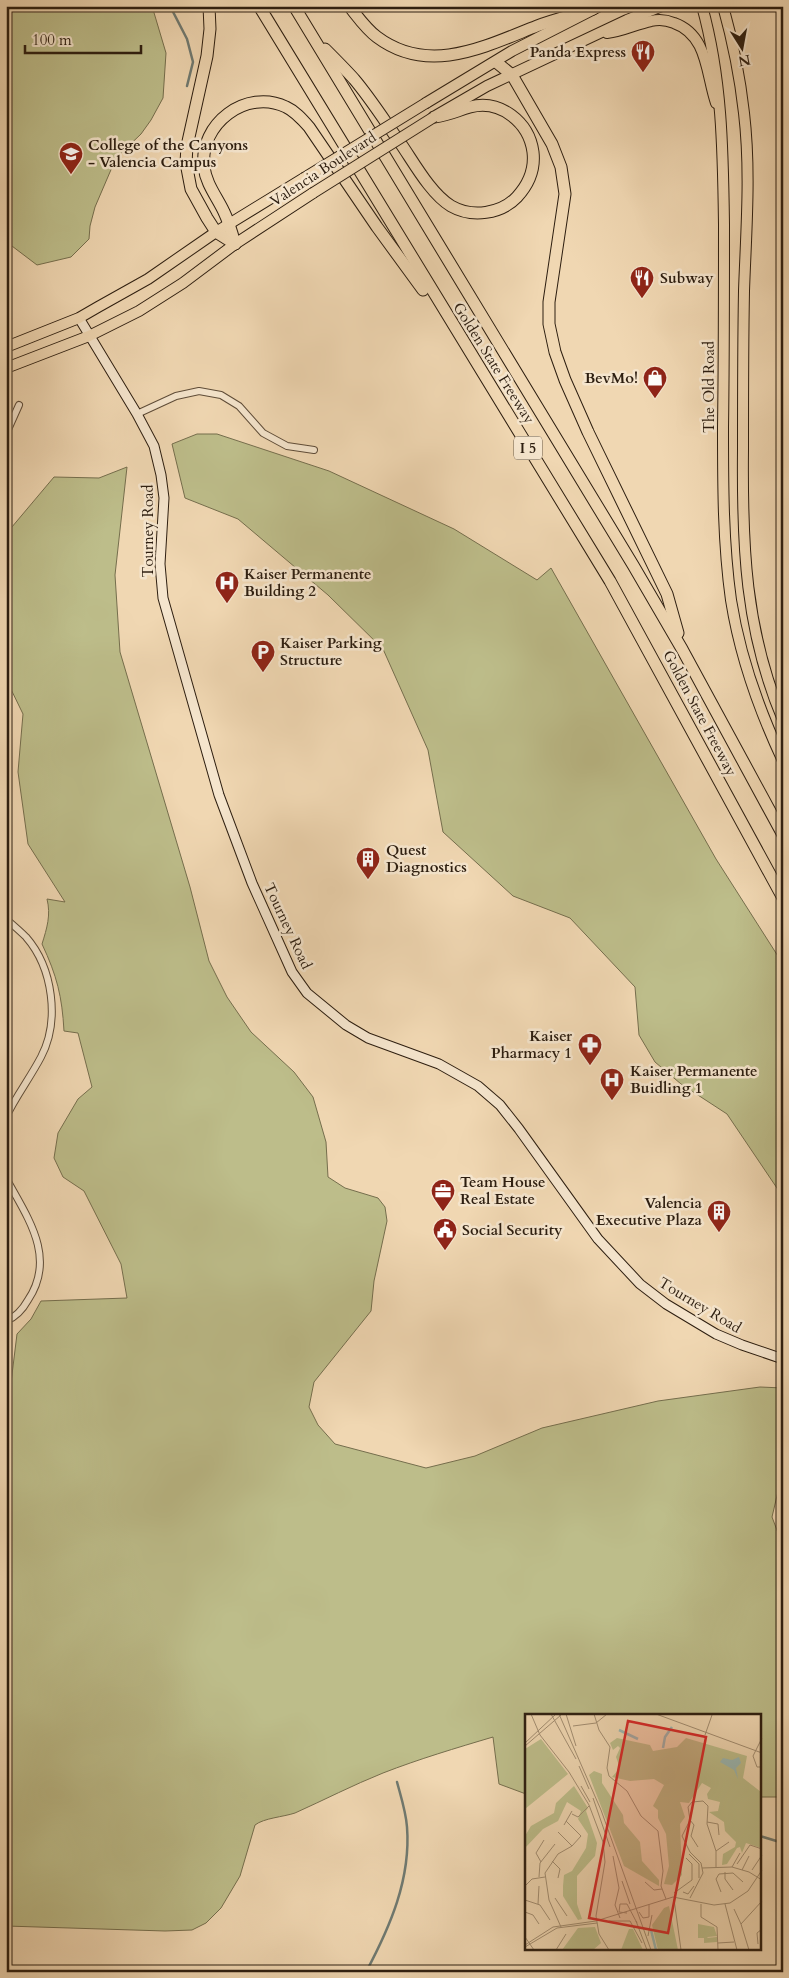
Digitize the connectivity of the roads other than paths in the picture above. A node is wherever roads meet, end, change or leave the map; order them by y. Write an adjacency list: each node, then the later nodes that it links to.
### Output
1 (209, 6): 16 (highway)
2 (258, 6): 20 (highway, Golden State Freeway / I 5)
3 (294, 6): 9 (highway, Golden State Freeway / I 5)
4 (349, 6): 8 (highway)
5 (662, 6): 10 (main road, Valencia Boulevard)
6 (702, 6): 13 (main road, The Old Road)
7 (723, 6): 28 (main road)
8 (596, 8): 11 (main road, Valencia Boulevard)
9 (310, 34): 14 (highway); 27 (highway, Golden State Freeway / I 5)
10 (599, 34): 12 (main road, Valencia Boulevard); 13 (main road)
11 (496, 62): 12 (highway); 15 (main road, Valencia Boulevard, bridge)
12 (512, 75): 14 (main road, Valencia Boulevard); 27 (highway)
13 (719, 114): 29 (main road, The Old Road)
14 (434, 116): 17 (main road, Valencia Boulevard, bridge)
15 (229, 224): 16 (main road, Valencia Boulevard); 17 (highway); 20 (highway)
16 (216, 232): 17 (highway); 18 (main road, Valencia Boulevard)
17 (235, 244): 19 (main road, Valencia Boulevard)
18 (79, 318): 19 (street, Tourney Road); 21 (main road, Valencia Boulevard)
19 (89, 336): 22 (main road, Valencia Boulevard); 24 (street, Tourney Road)
20 (460, 339): 31 (highway, Golden State Freeway / I 5)
21 (6, 346)
22 (6, 368)
23 (19, 405): 25 (street)
24 (138, 414): 26 (street); 36 (street, Tourney Road)
25 (6, 434)
26 (314, 450)
27 (682, 649): 30 (highway, Golden State Freeway / I 5)
28 (783, 720)
29 (783, 761)
30 (783, 835)
31 (783, 898)
32 (6, 919): 33 (street)
33 (6, 1117)
34 (6, 1178): 35 (street)
35 (6, 1321)
36 (783, 1359)

